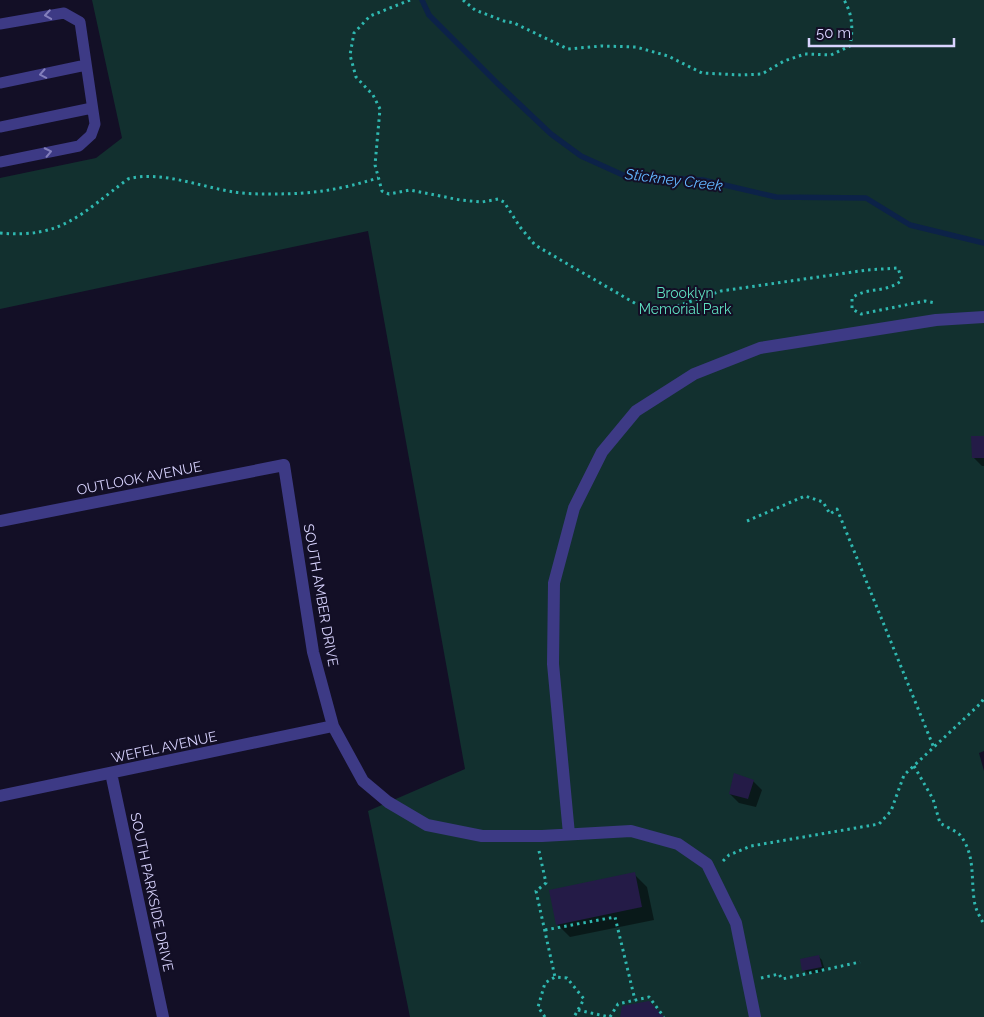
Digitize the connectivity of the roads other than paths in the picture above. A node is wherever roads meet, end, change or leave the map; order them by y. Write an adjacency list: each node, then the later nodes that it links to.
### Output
1 (0, 24): 2 (lane, one-way to 1)
2 (86, 65): 3 (lane, one-way to 3); 4 (lane)
3 (0, 83)
4 (92, 108): 5 (lane); 6 (lane, one-way to 4)
5 (0, 127)
6 (0, 162)
7 (984, 317): 13 (street)
8 (284, 465): 9 (street, OUTLOOK AVENUE); 10 (street, SOUTH AMBER DRIVE)
9 (0, 521)
10 (334, 726): 11 (street, WEFEL AVENUE); 13 (street, SOUTH AMBER DRIVE)
11 (111, 773): 12 (street, WEFEL AVENUE); 14 (street, SOUTH PARKSIDE DRIVE)
12 (0, 796)
13 (570, 834): 15 (street)
14 (163, 1017)
15 (755, 1017)

